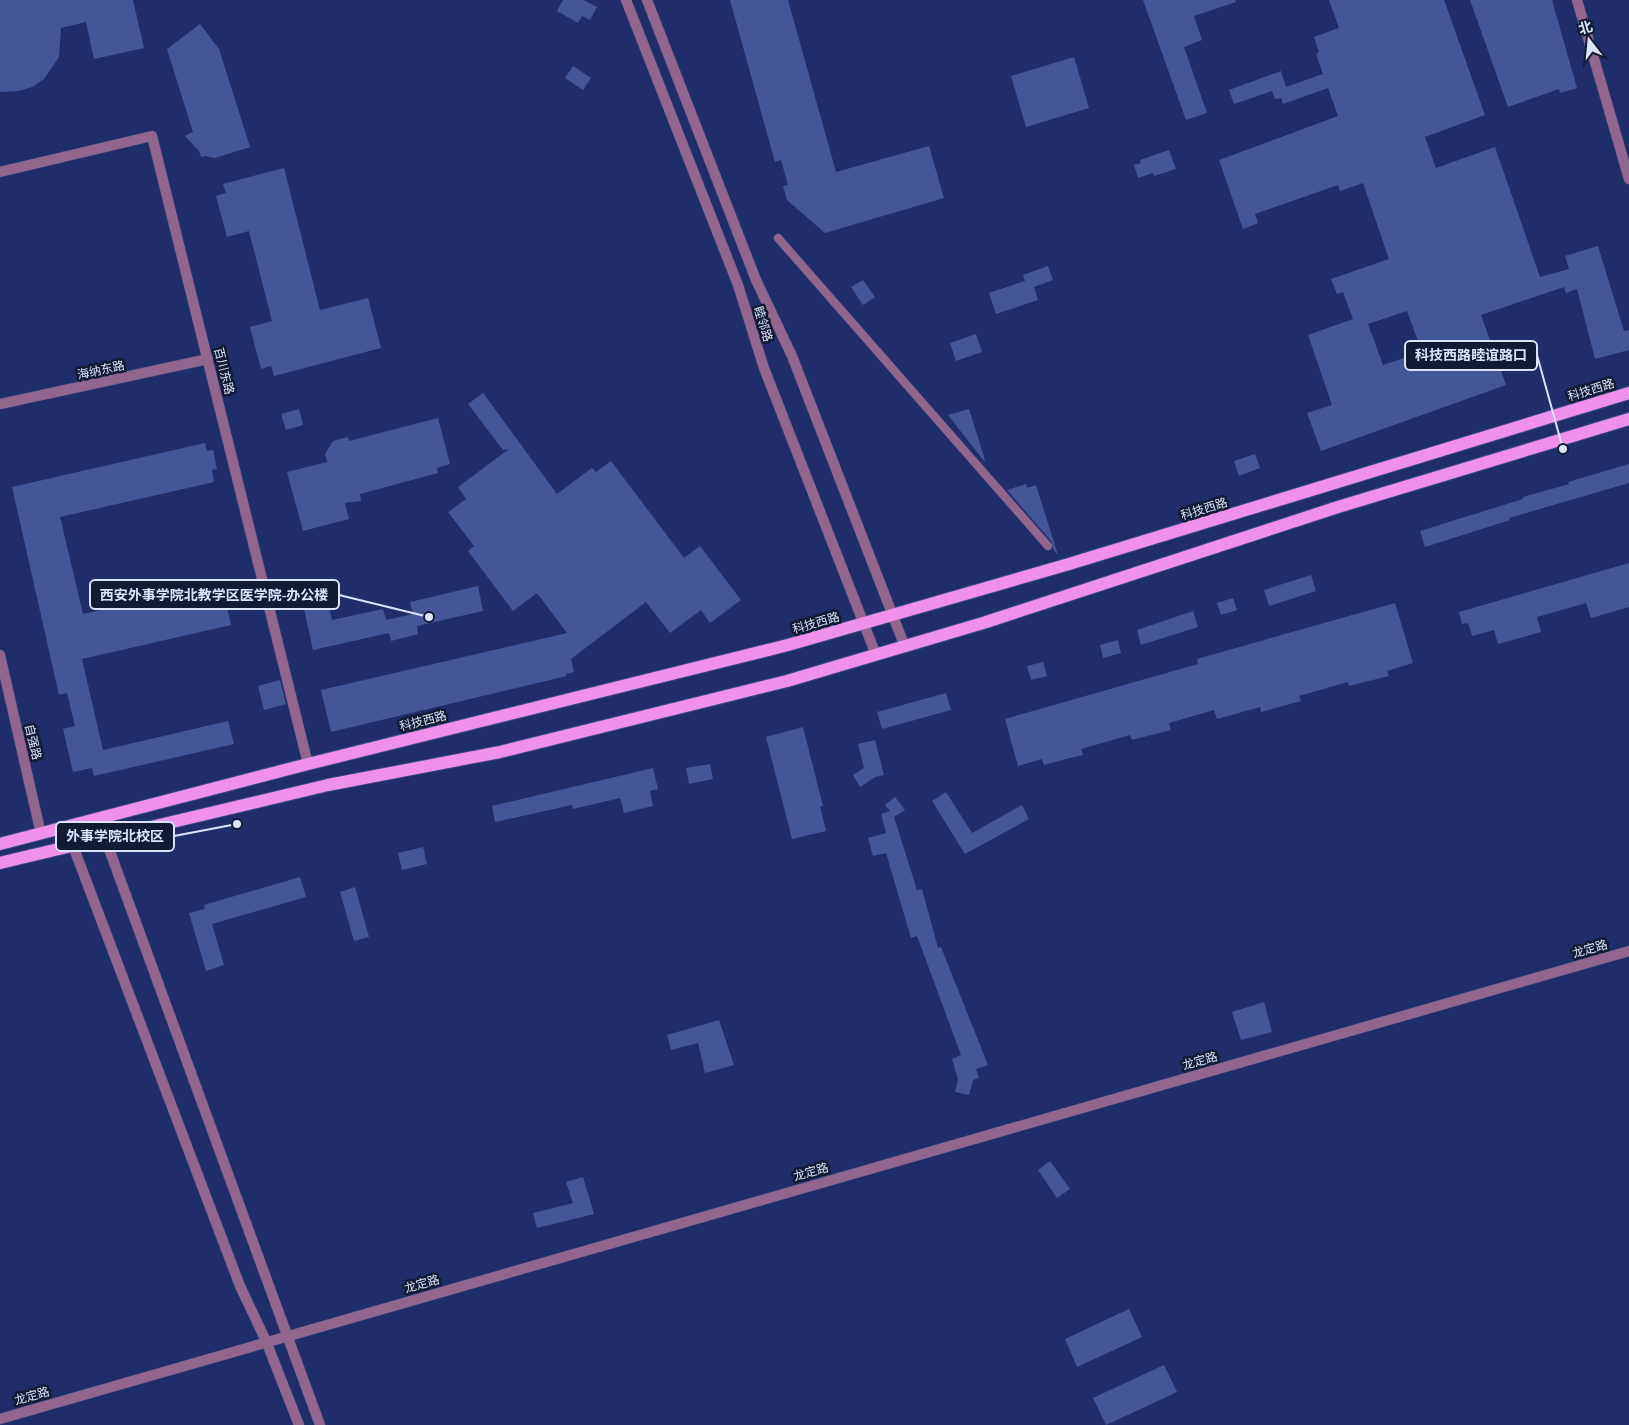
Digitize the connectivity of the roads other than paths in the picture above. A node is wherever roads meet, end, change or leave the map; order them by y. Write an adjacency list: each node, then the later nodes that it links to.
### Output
1 (626, 0): 13 (street, 睦邻路)
2 (647, 0): 12 (street, 睦邻路)
3 (1577, 0): 5 (street)
4 (0, 172): 7 (street, 百川东路)
5 (1629, 179)
6 (778, 238): 11 (lane)
7 (208, 359): 9 (street, 海纳东路); 18 (street, 百川东路)
8 (1629, 393): 12 (main road, 科技西路)
9 (0, 404)
10 (1629, 419): 14 (main road)
11 (1048, 546)
12 (892, 615): 13 (main road, 科技西路); 14 (street, 睦邻路)
13 (864, 623): 16 (street, 睦邻路); 18 (main road, 科技西路)
14 (905, 647): 16 (main road)
15 (0, 655): 17 (street, 自强路)
16 (876, 655): 20 (main road)
17 (3, 680): 19 (street, 自强路)
18 (308, 764): 19 (main road, 科技西路)
19 (41, 834): 21 (main road, 科技西路)
20 (105, 838): 22 (main road); 25 (street)
21 (0, 844)
22 (73, 846): 23 (main road); 26 (street)
23 (0, 863)
24 (1629, 951): 25 (street, 龙定路)
25 (287, 1335): 26 (street, 龙定路); 29 (street)
26 (266, 1341): 27 (street, 龙定路); 28 (street)
27 (0, 1419)
28 (299, 1425)
29 (320, 1425)

